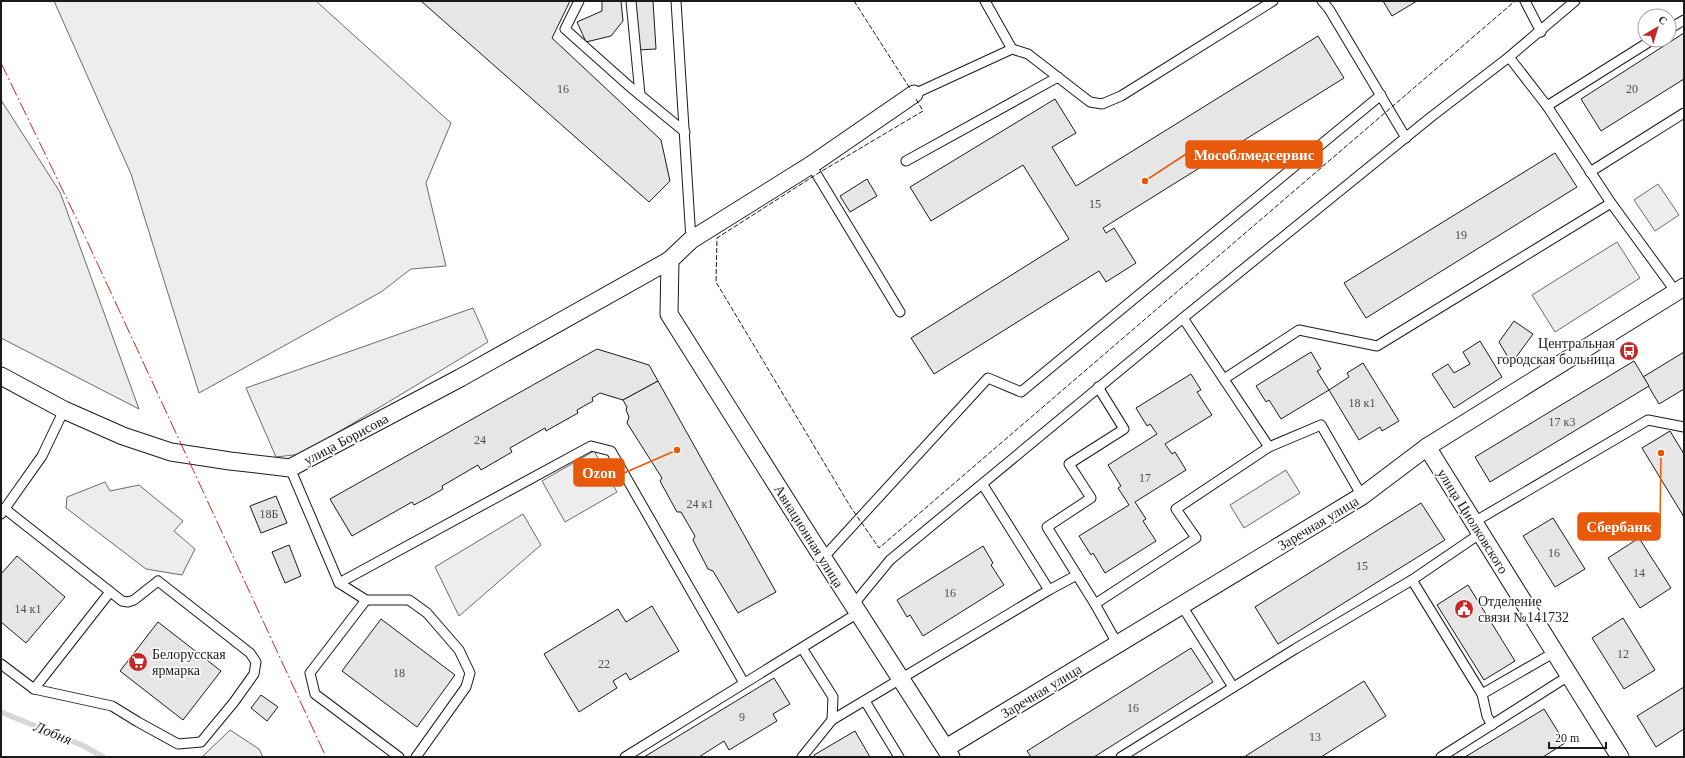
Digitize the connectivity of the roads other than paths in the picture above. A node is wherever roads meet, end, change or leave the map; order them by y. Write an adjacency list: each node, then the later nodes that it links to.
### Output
1 (579, 1): 15 (lane)
2 (631, 1): 15 (lane)
3 (676, 1): 19 (lane)
4 (985, 1): 11 (lane)
5 (1273, 1): 13 (lane)
6 (1322, 1): 16 (lane)
7 (1525, 1): 9 (lane)
8 (1575, 1): 9 (lane)
9 (1541, 32): 12 (lane)
10 (1639, 48): 17 (lane)
11 (1012, 49): 13 (lane); 14 (lane)
12 (1509, 57): 17 (lane); 20 (lane)
13 (1058, 77): 21 (lane)
14 (914, 94): 22 (street, улица Борисова)
15 (640, 95): 19 (lane)
16 (1381, 95): 20 (lane); 42 (lane)
17 (1547, 106): 23 (lane)
18 (1684, 113): 23 (lane)
19 (685, 132): 25 (lane)
20 (1406, 138): 29 (lane)
21 (906, 161)
22 (811, 165): 25 (street, улица Борисова); 28 (lane)
23 (1590, 172): 24 (lane)
24 (1612, 203): 27 (lane); 31 (lane)
25 (691, 240): 26 (street, улица Борисова)
26 (670, 260): 37 (street, улица Борисова); 42 (street, Авиационная улица)
27 (1680, 290): 36 (street, Заречная улица)
28 (900, 312)
29 (1183, 318): 31 (lane); 32 (lane)
30 (1, 376): 33 (street, улица Борисова)
31 (1224, 379): 35 (lane)
32 (1098, 388): 38 (lane); 43 (lane)
33 (64, 410): 37 (street, улица Борисова); 40 (lane)
34 (1684, 427): 41 (lane)
35 (1269, 447): 39 (lane); 49 (lane)
36 (1427, 447): 39 (street, Заречная улица); 41 (street, улица Циолковского)
37 (290, 468): 45 (lane)
38 (983, 485): 46 (lane); 51 (lane)
39 (1362, 496): 50 (street, Заречная улица)
40 (3, 512): 47 (lane)
41 (1477, 527): 44 (lane); 54 (street, улица Циолковского)
42 (823, 558): 51 (street, Авиационная улица)
43 (1077, 574): 46 (lane); 49 (lane)
44 (1412, 580): 59 (lane); 61 (lane)
45 (339, 582): 48 (lane); 58 (lane)
46 (1049, 590): 57 (lane)
47 (110, 592): 60 (lane); 60 (lane)
48 (366, 600): 66 (lane); 67 (lane)
49 (1095, 604): 52 (lane)
50 (1182, 606): 52 (street, Заречная улица); 59 (lane)
51 (856, 609): 53 (lane); 57 (street, Авиационная улица)
52 (1118, 645): 65 (street, Заречная улица)
53 (802, 648): 58 (lane); 63 (lane)
54 (1555, 652): 56 (street, улица Циолковского); 61 (lane)
55 (1, 664): 60 (lane)
56 (1570, 675): 64 (lane); 73 (street, улица Циолковского)
57 (902, 680): 62 (lane); 65 (street, Авиационная улица)
58 (744, 683): 68 (lane)
59 (1233, 687): 71 (lane)
60 (34, 689)
61 (1482, 694): 64 (lane)
62 (865, 701): 63 (lane); 70 (lane)
63 (832, 720): 69 (lane)
64 (1492, 724): 72 (lane)
65 (948, 753)
66 (399, 757)
67 (416, 757)
68 (625, 757)
69 (802, 757)
70 (899, 757)
71 (1121, 757)
72 (1441, 757)
73 (1620, 757)

